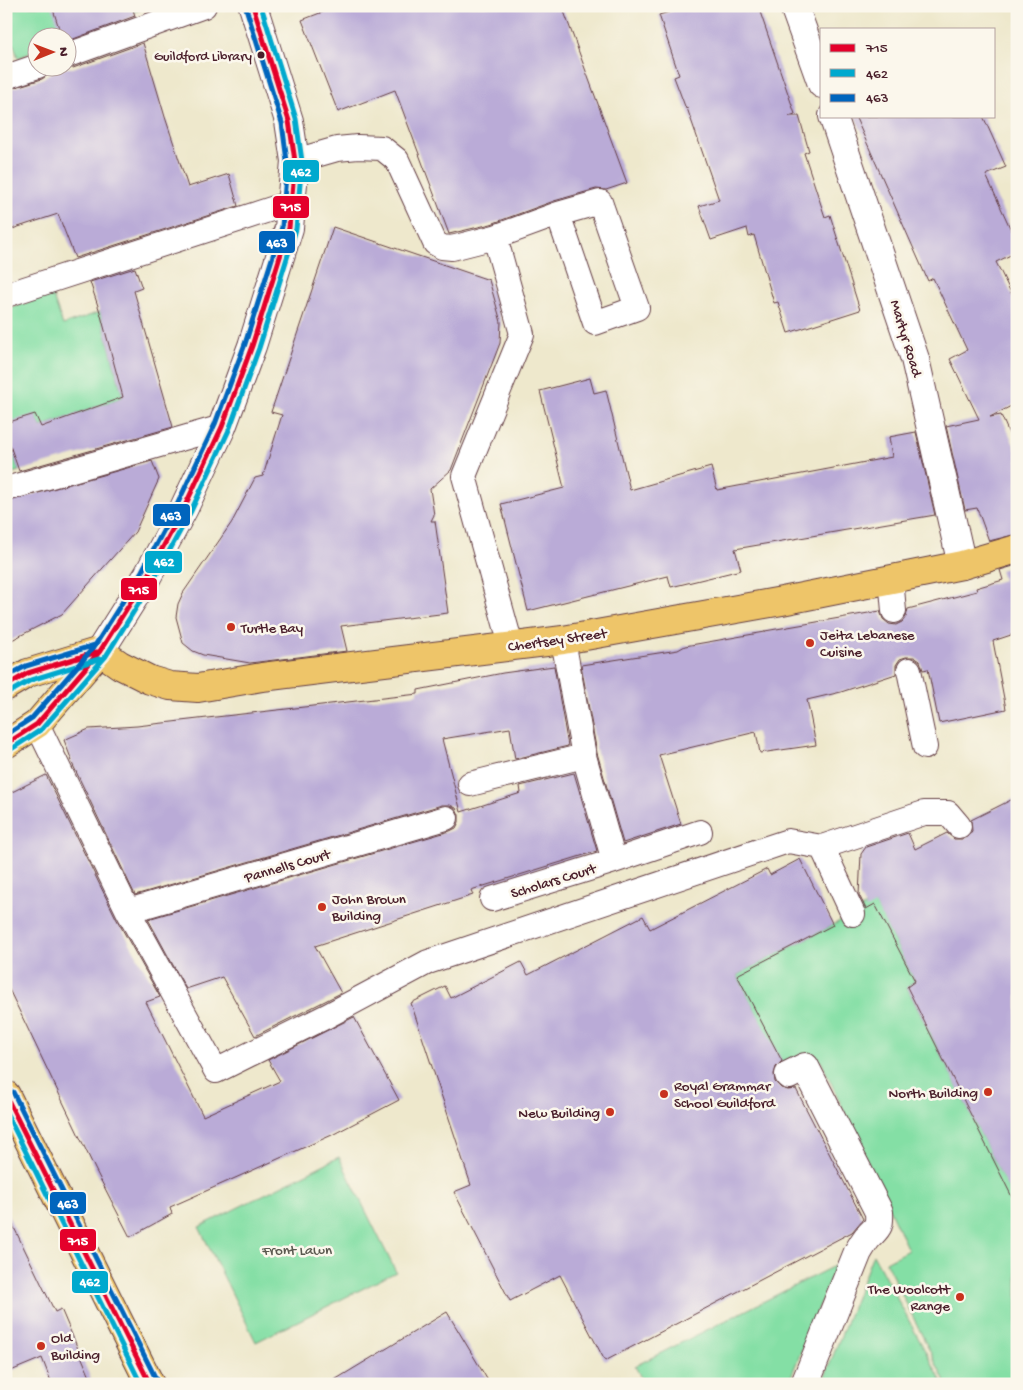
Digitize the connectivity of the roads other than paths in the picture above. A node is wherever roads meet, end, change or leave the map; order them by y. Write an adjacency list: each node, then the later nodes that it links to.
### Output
1 (204, 6): 4 (lane)
2 (252, 6): 9 (street)
3 (794, 6): 7 (street)
4 (78, 51)
5 (28, 69): 6 (lane)
6 (6, 77)
7 (820, 78)
8 (834, 118): 17 (street, Martyr Road)
9 (295, 161): 10 (street); 12 (lane)
10 (293, 202): 13 (lane); 14 (street)
11 (558, 214): 11 (lane); 12 (lane)
12 (495, 237): 21 (lane)
13 (6, 295)
14 (222, 427): 15 (lane); 22 (street)
15 (6, 489)
16 (1017, 549): 17 (main road, Chertsey Street)
17 (962, 564): 18 (main road, Chertsey Street)
18 (891, 578): 19 (lane); 20 (main road, Chertsey Street)
19 (894, 611)
20 (563, 640): 21 (main road, Chertsey Street); 28 (lane, Scholars Court)
21 (511, 646): 22 (main road, Chertsey Street)
22 (100, 651): 24 (main road); 25 (main road)
23 (909, 670): 27 (lane)
24 (6, 686)
25 (37, 724): 26 (main road); 36 (lane)
26 (6, 744)
27 (925, 748)
28 (584, 756): 29 (lane); 34 (lane, Scholars Court)
29 (470, 784)
30 (446, 818): 36 (lane, Pannells Court)
31 (959, 826): 33 (lane)
32 (700, 832): 34 (lane, Scholars Court)
33 (822, 847): 36 (lane); 37 (lane)
34 (614, 861): 35 (lane, Scholars Court)
35 (492, 899)
36 (128, 912)
37 (853, 914)
38 (789, 1075): 41 (street)
39 (6, 1095): 40 (main road)
40 (150, 1384)
41 (805, 1384)

